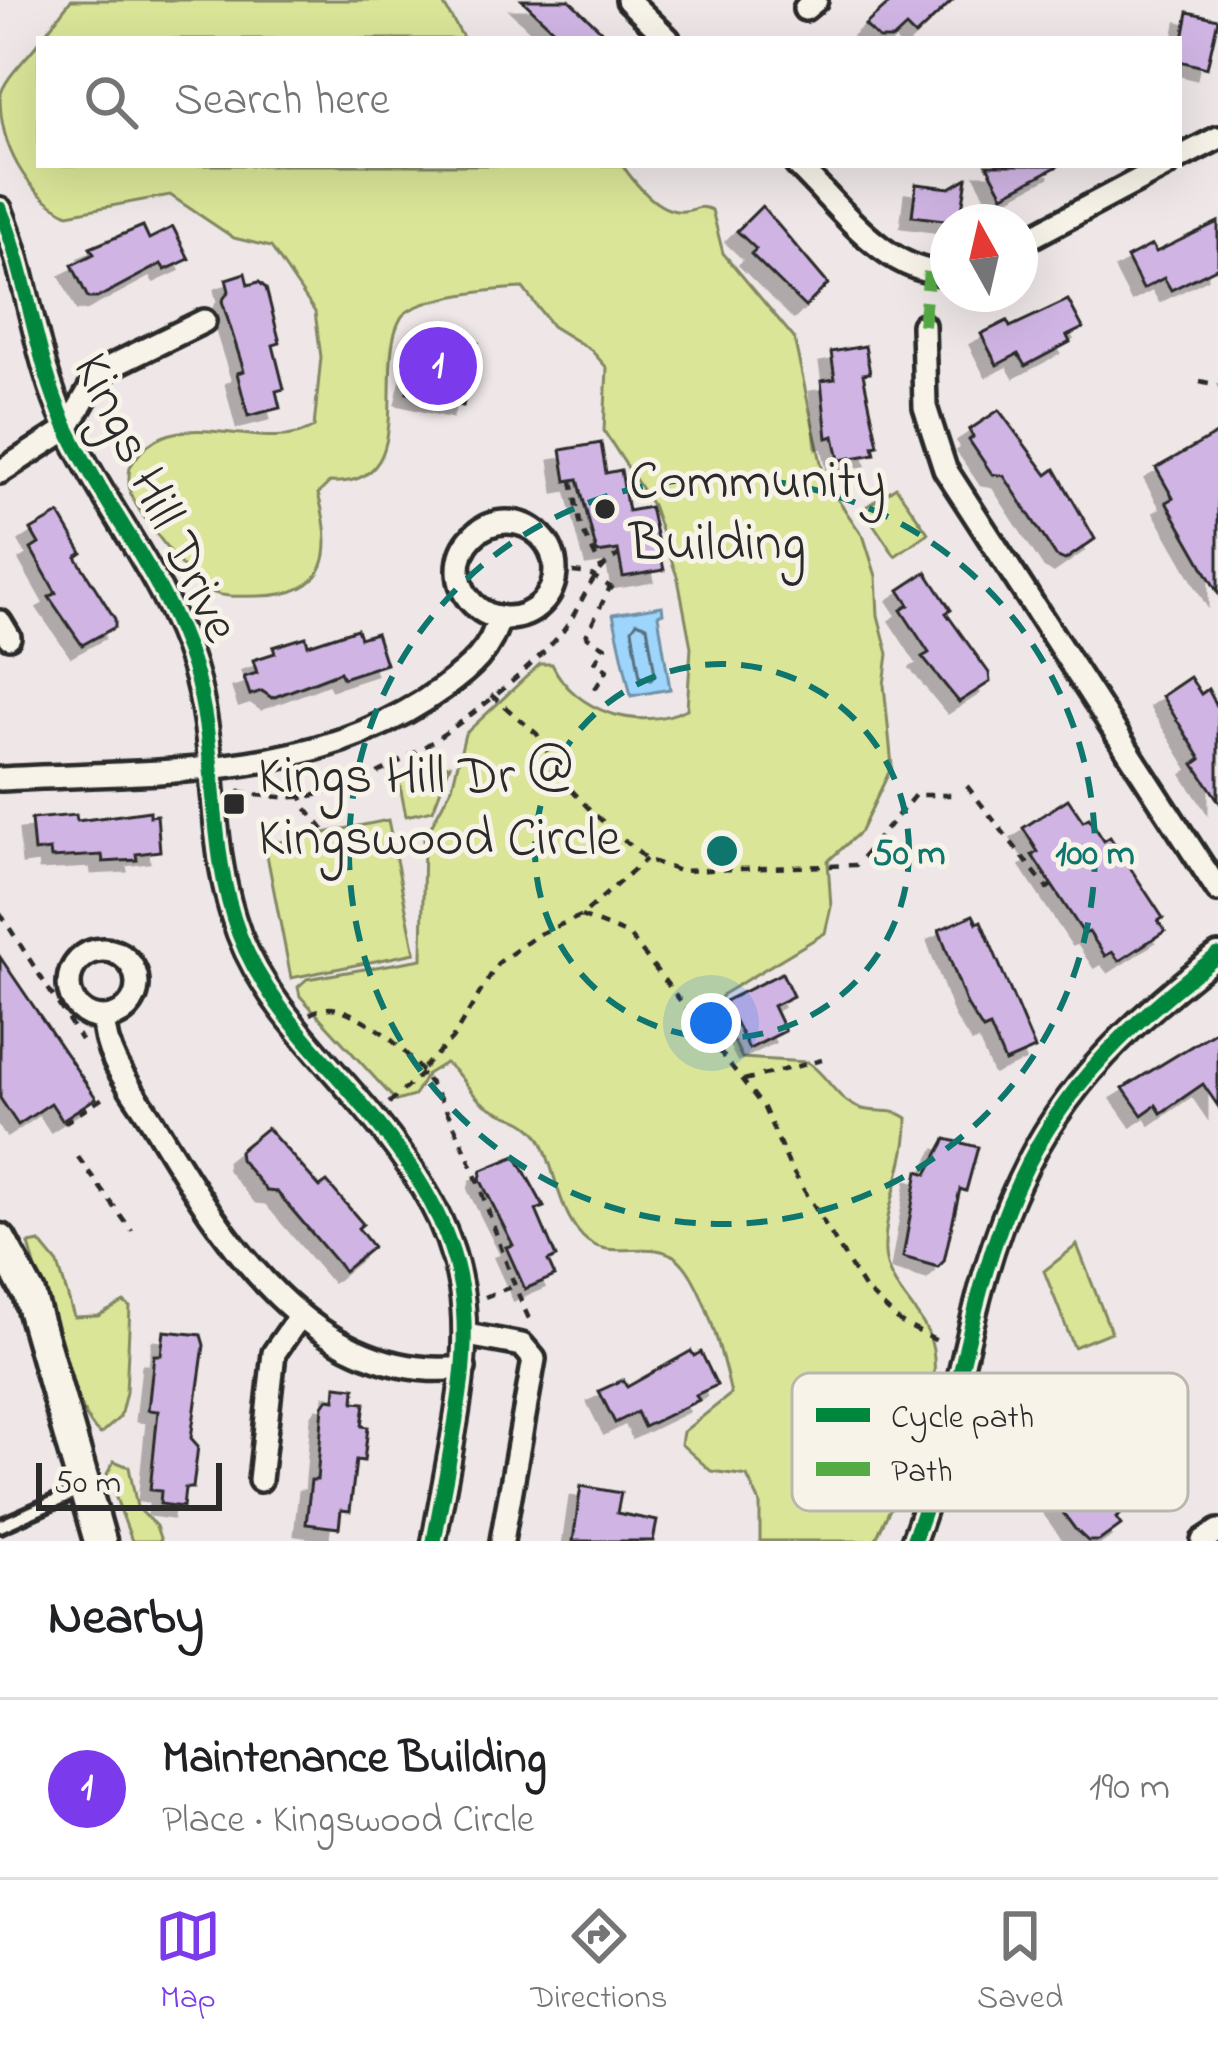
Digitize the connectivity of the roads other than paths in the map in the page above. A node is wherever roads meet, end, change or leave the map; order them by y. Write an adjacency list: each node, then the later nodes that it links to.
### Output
1 (628, 0): 2 (street)
2 (665, 36)
3 (1218, 138): 4 (street)
4 (1182, 156)
5 (800, 168): 9 (street)
6 (1160, 168): 8 (street)
7 (0, 209): 12 (street, Kings Hill Drive)
8 (1038, 233)
9 (930, 272)
10 (204, 321): 12 (street)
11 (923, 325): 17 (street)
12 (67, 429): 13 (street); 15 (street, Kings Hill Drive)
13 (0, 472)
14 (499, 617): 14 (street); 15 (street)
15 (212, 766): 16 (street); 22 (street, Kings Hill Drive)
16 (0, 779)
17 (1218, 890)
18 (1218, 955): 24 (street)
19 (104, 1019): 21 (street)
20 (0, 1240): 26 (street)
21 (299, 1317): 23 (street); 25 (street)
22 (467, 1335): 23 (street, Kings Hill Drive); 32 (street)
23 (464, 1369): 30 (street, Kings Hill Drive)
24 (963, 1373)
25 (260, 1480)
26 (82, 1490): 28 (lane); 31 (street)
27 (923, 1511): 33 (street)
28 (0, 1526)
29 (1218, 1531): 34 (street)
30 (442, 1540)
31 (100, 1541)
32 (502, 1541)
33 (913, 1541)
34 (1203, 1541)

